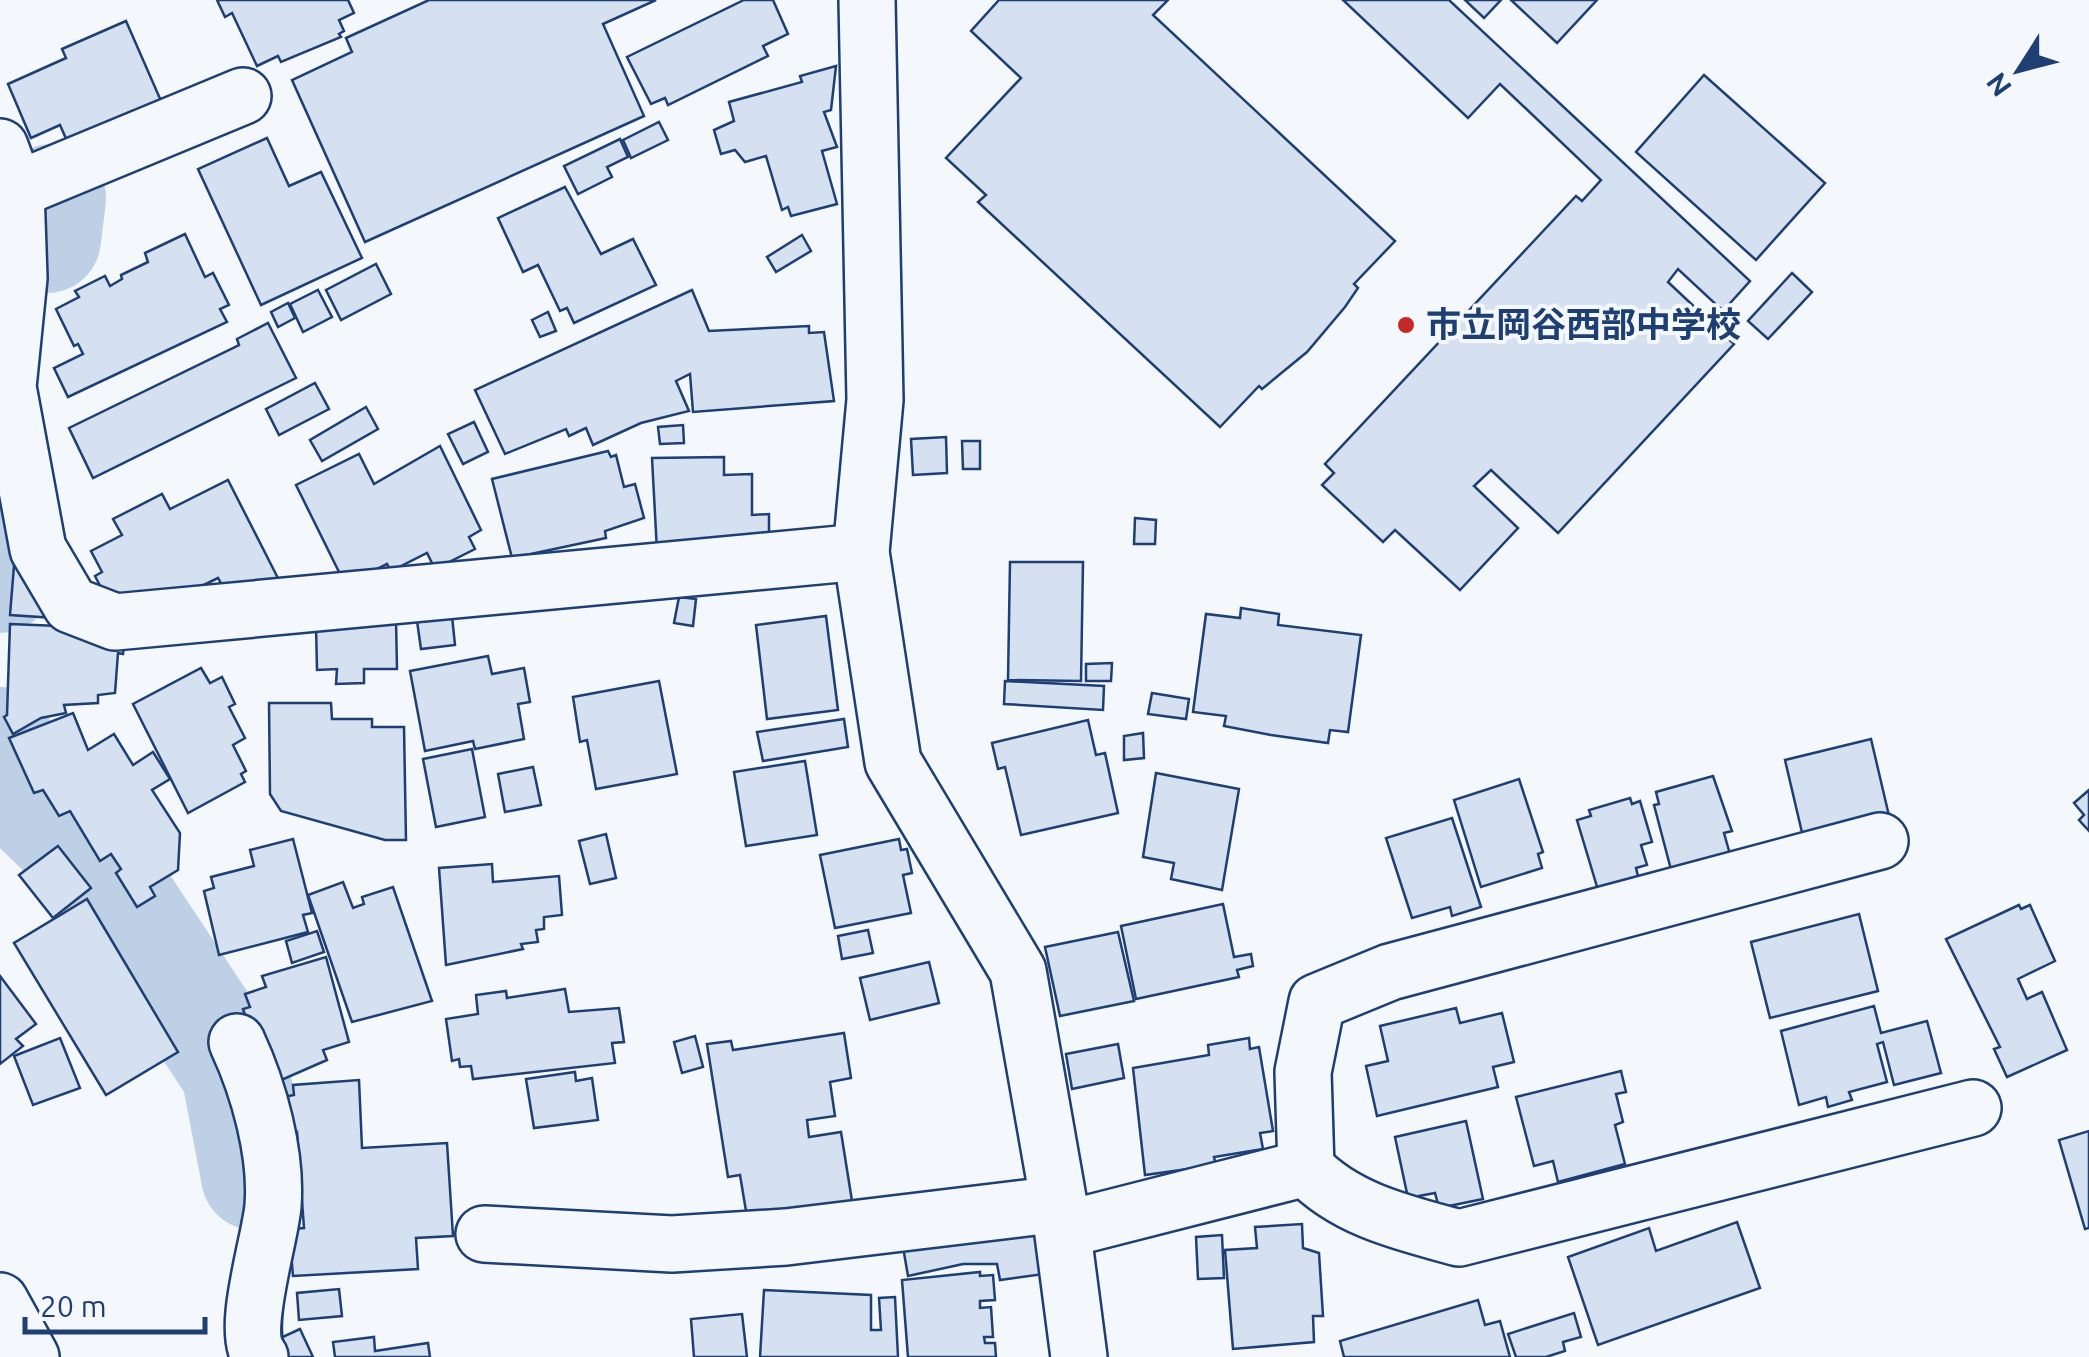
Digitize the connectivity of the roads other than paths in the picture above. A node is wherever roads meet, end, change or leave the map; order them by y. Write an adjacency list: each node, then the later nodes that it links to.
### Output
1 (867, 0): 4 (street)
2 (243, 96): 3 (street)
3 (8, 168): 4 (street)
4 (861, 552): 9 (street)
5 (1880, 841): 8 (street)
6 (237, 1042): 13 (street)
7 (1973, 1108): 8 (street)
8 (1306, 1168): 9 (street)
9 (1061, 1217): 10 (street); 14 (street)
10 (484, 1234)
11 (0, 1300): 12 (street)
12 (31, 1357)
13 (260, 1357)
14 (1079, 1357)

